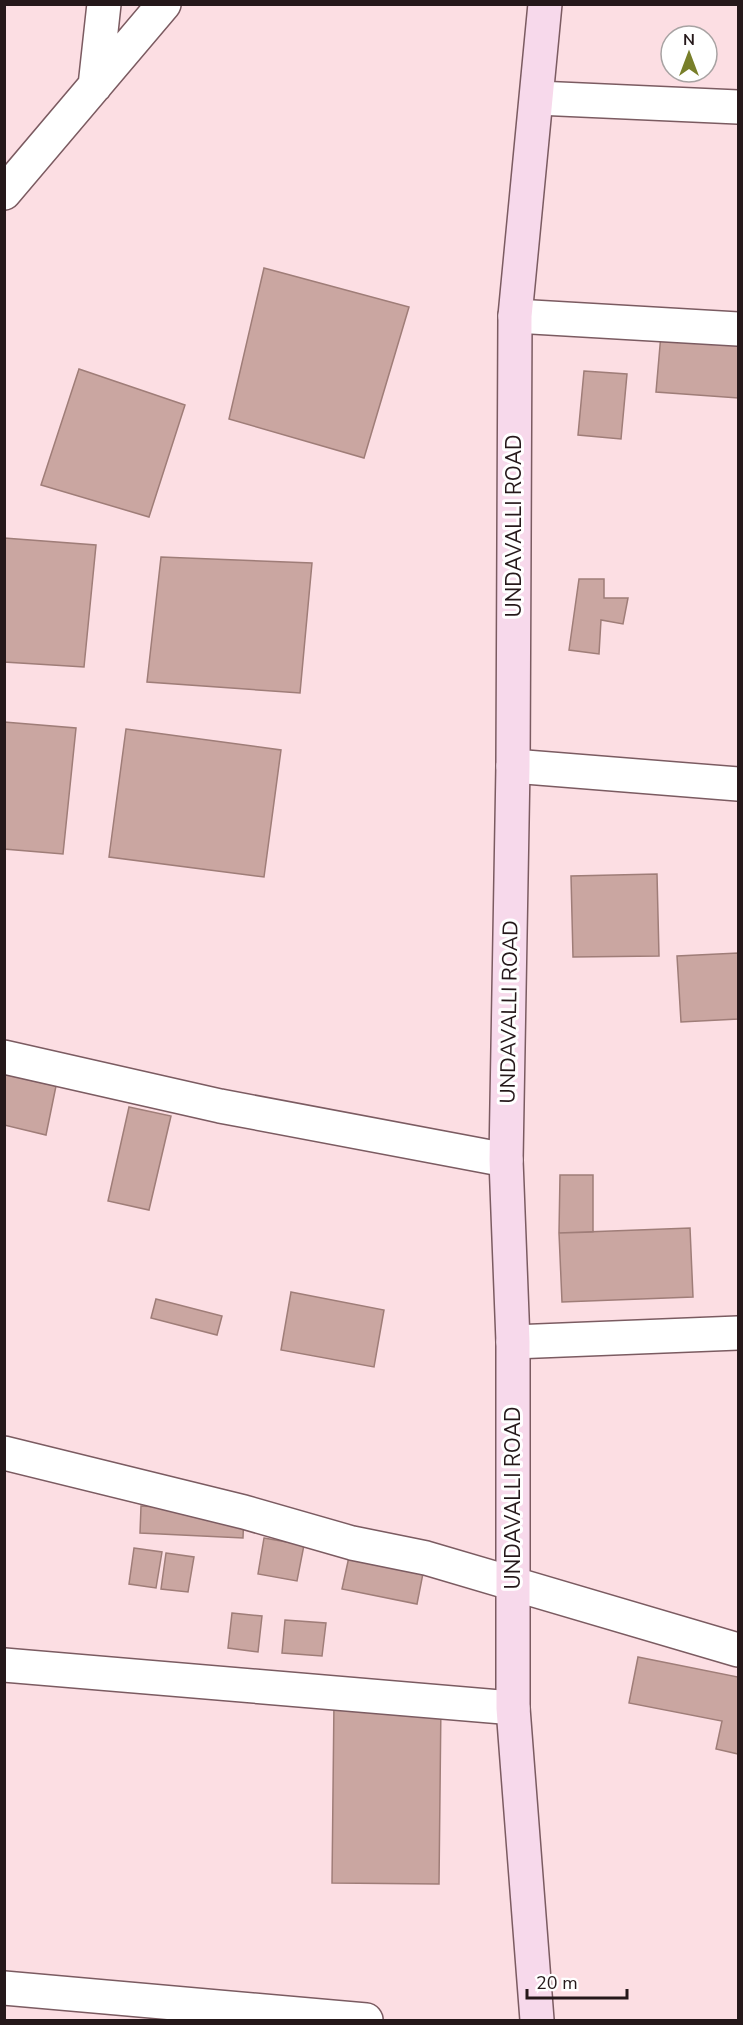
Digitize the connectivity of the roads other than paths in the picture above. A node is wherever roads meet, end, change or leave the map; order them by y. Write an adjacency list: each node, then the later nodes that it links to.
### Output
1 (104, 4): 4 (street)
2 (164, 4): 4 (street)
3 (544, 4): 5 (main road, UNDAVALLI ROAD)
4 (95, 86): 7 (street)
5 (537, 98): 6 (street); 8 (main road, UNDAVALLI ROAD)
6 (738, 107)
7 (4, 193)
8 (515, 316): 9 (street); 10 (main road, UNDAVALLI ROAD)
9 (738, 329)
10 (513, 766): 11 (street); 13 (main road, UNDAVALLI ROAD)
11 (738, 784)
12 (4, 1057): 13 (street)
13 (506, 1160): 15 (main road, UNDAVALLI ROAD)
14 (738, 1333): 15 (street)
15 (513, 1342): 17 (main road, UNDAVALLI ROAD)
16 (4, 1453): 17 (street)
17 (513, 1585): 18 (street); 20 (main road, UNDAVALLI ROAD)
18 (738, 1650)
19 (4, 1665): 20 (street)
20 (513, 1708): 23 (main road, UNDAVALLI ROAD)
21 (4, 1988): 22 (street)
22 (366, 2020)
23 (537, 2020)

